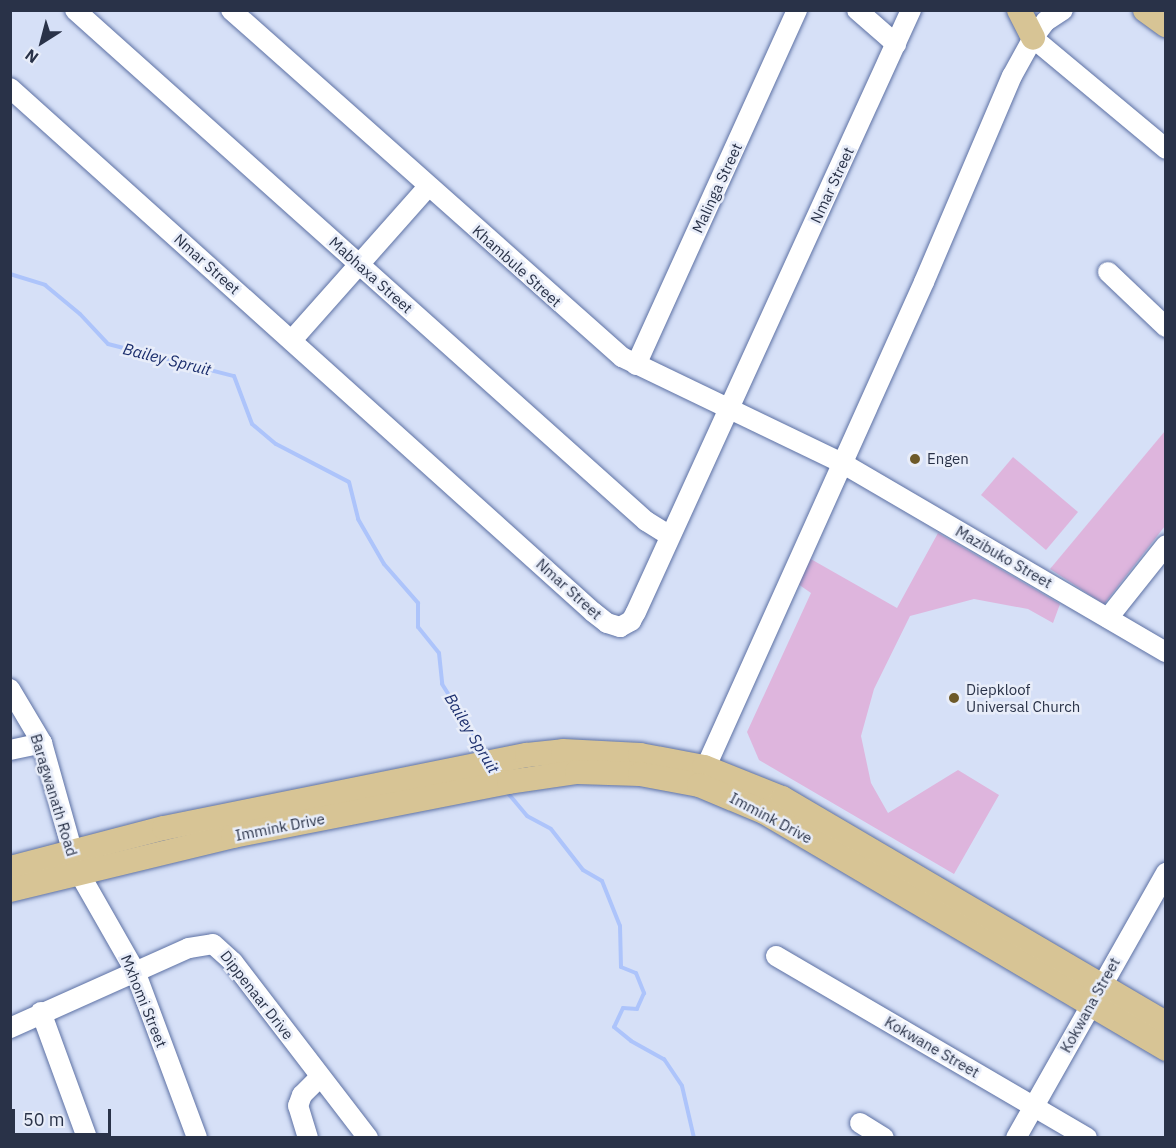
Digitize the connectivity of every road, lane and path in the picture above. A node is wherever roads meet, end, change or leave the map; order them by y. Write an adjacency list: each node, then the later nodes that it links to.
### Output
1 (75, 10): 15 (street, Mabhaxa Street)
2 (231, 10): 14 (street, Khambule Street)
3 (797, 10): 19 (street, Malinga Street)
4 (857, 10): 11 (street)
5 (912, 10): 11 (street, Nmar Street)
6 (1019, 10): 9 (main road)
7 (1063, 10): 9 (street)
8 (1145, 10): 10 (main road)
9 (1043, 23): 13 (street); 21 (street)
10 (1166, 25)
11 (896, 44): 20 (street, Nmar Street)
12 (10, 88): 18 (street, Nmar Street)
13 (1166, 149)
14 (428, 187): 15 (street); 19 (street, Khambule Street)
15 (359, 264): 18 (street); 22 (street, Mabhaxa Street)
16 (1108, 272): 17 (street)
17 (1166, 327)
18 (292, 340): 22 (street, Nmar Street)
19 (636, 365): 20 (street, Khambule Street)
20 (728, 410): 21 (street, Khambule Street); 22 (street, Nmar Street)
21 (842, 463): 24 (street, Mazibuko Street); 29 (street)
22 (670, 536)
23 (1166, 545): 24 (street)
24 (1108, 618): 25 (street, Mazibuko Street)
25 (1166, 652)
26 (10, 689): 27 (street, Baragwanath Road)
27 (42, 743): 28 (street); 30 (street, Baragwanath Road)
28 (10, 750)
29 (701, 776): 30 (main road, Immink Drive); 30 (main road, Immink Drive); 37 (main road, Immink Drive)
30 (75, 862): 31 (main road, Immink Drive); 33 (main road, Immink Drive); 36 (street, Mxhomi Street)
31 (10, 868)
32 (1166, 873): 34 (street, Kokwana Street)
33 (10, 890)
34 (1160, 893): 37 (street, Kokwana Street)
35 (776, 956): 43 (street, Kokwane Street)
36 (135, 970): 38 (street, Dippenaar Drive); 42 (street, Dippenaar Drive); 46 (street, Mxhomi Street)
37 (1096, 995): 39 (main road, Immink Drive); 41 (main road, Immink Drive); 43 (street, Kokwana Street)
38 (41, 1012): 40 (street, Dippenaar Drive); 45 (street)
39 (1166, 1023)
40 (10, 1028)
41 (1166, 1049)
42 (320, 1077): 47 (street); 48 (street, Dippenaar Drive)
43 (1033, 1106): 50 (street, Kokwana Street); 51 (street, Kokwane Street)
44 (860, 1123): 49 (street)
45 (87, 1137)
46 (197, 1137)
47 (308, 1137)
48 (368, 1137)
49 (884, 1137)
50 (1016, 1137)
51 (1087, 1137)

